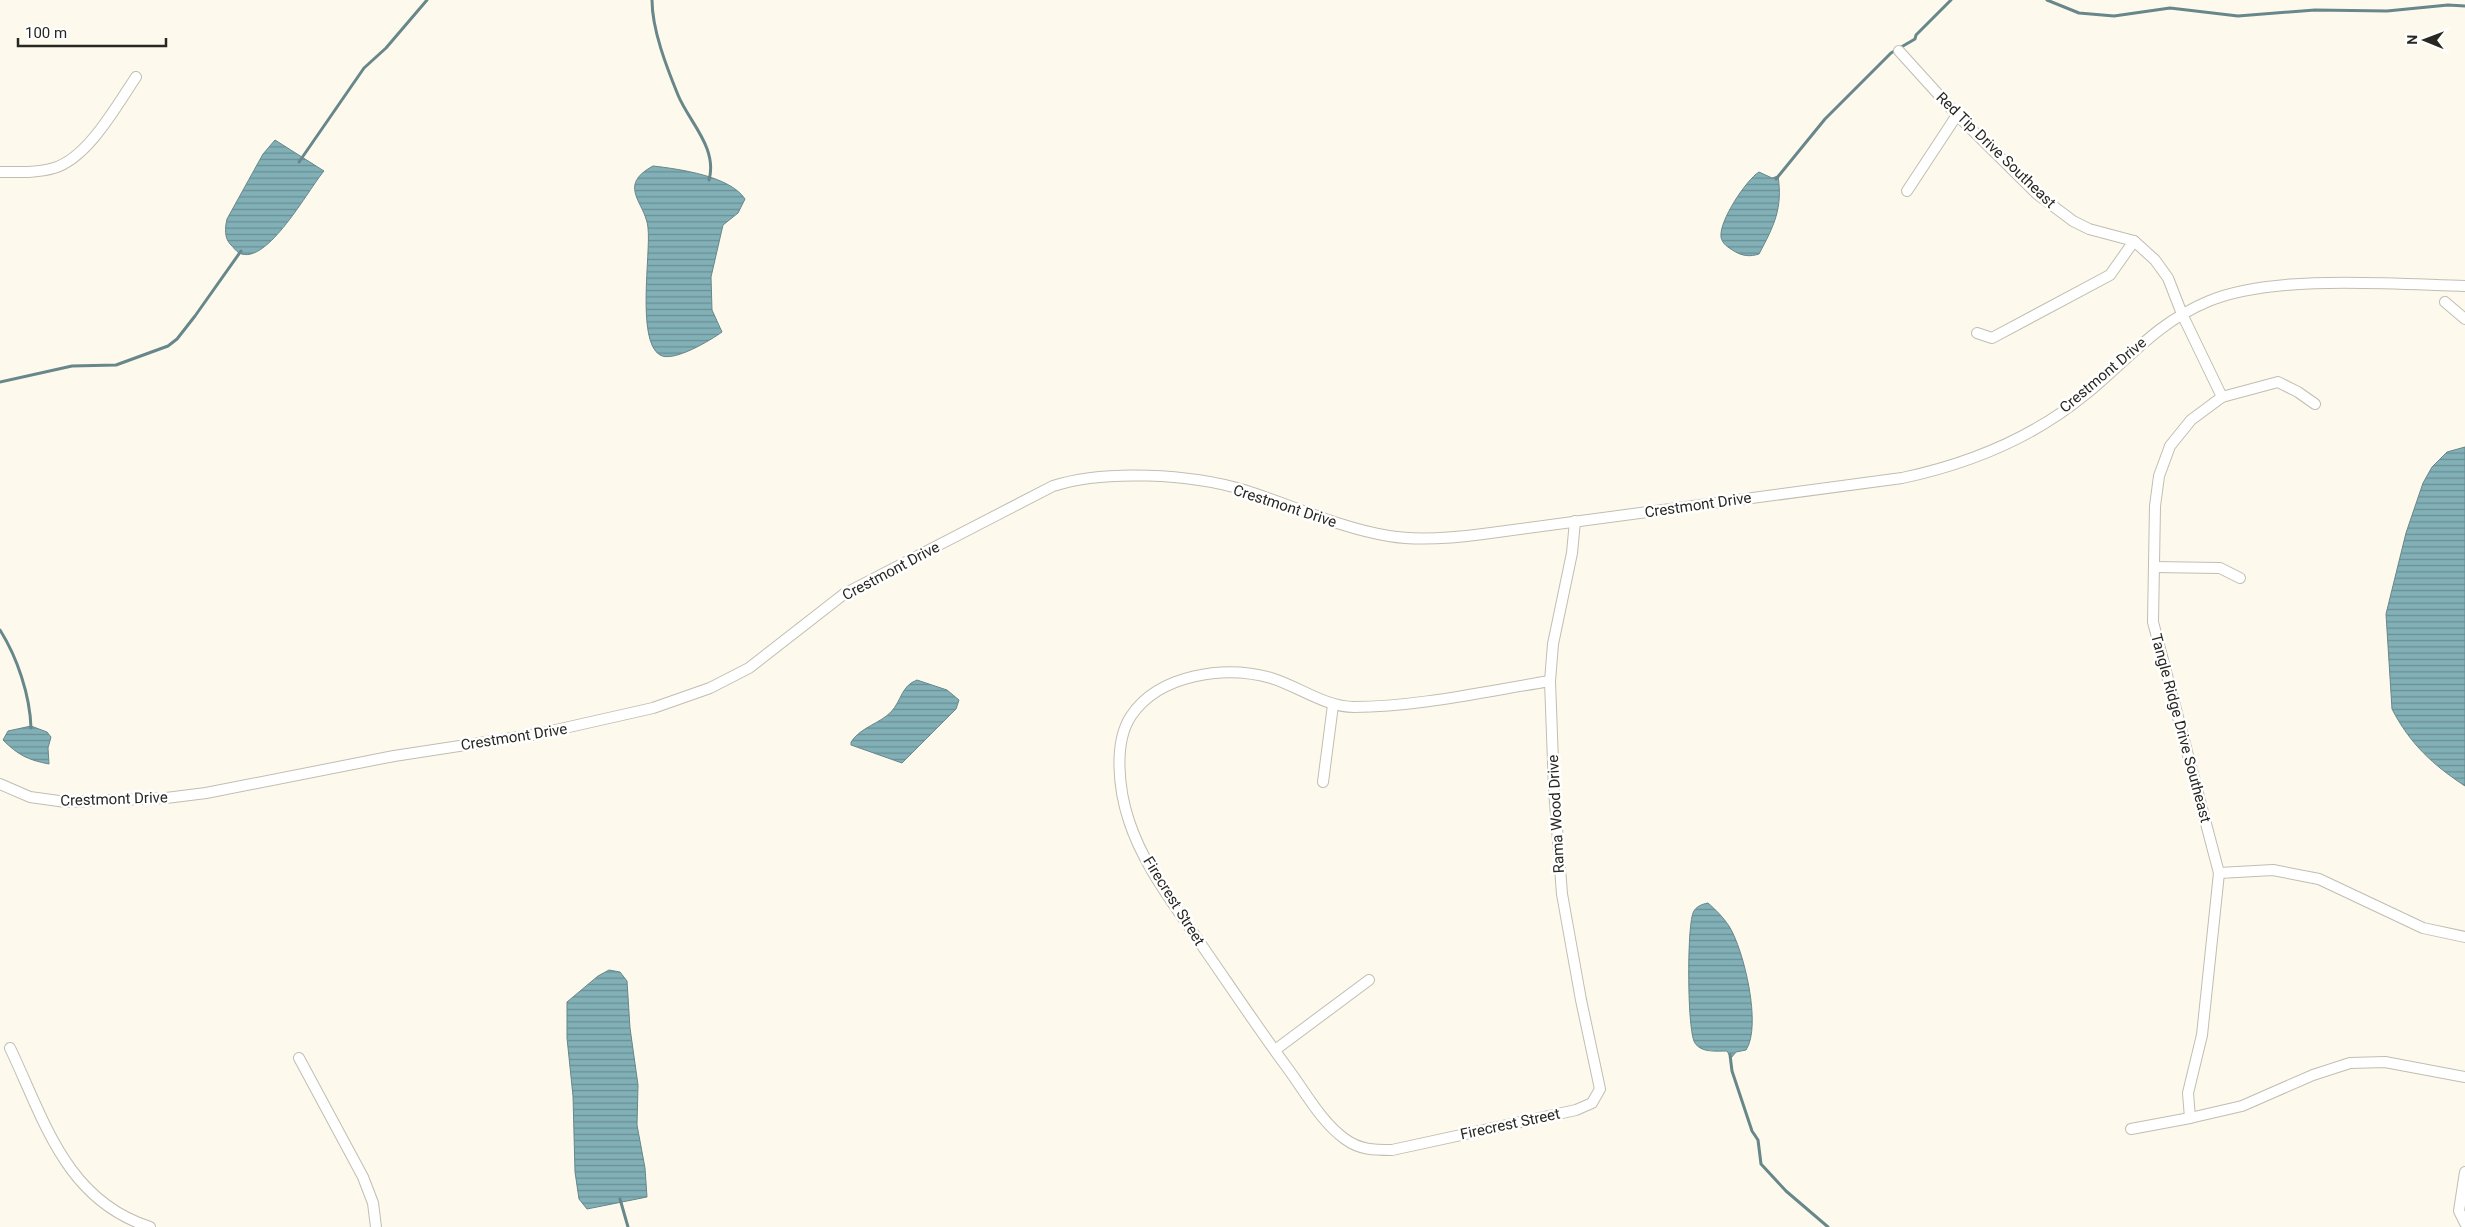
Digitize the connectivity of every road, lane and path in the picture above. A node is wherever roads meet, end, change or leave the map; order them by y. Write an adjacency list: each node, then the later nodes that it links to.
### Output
1 (1899, 51): 3 (street, Red Tip Drive Southeast)
2 (136, 77): 4 (street)
3 (1957, 115): 5 (street); 6 (street, Red Tip Drive Southeast)
4 (0, 172)
5 (1907, 191)
6 (2134, 242): 9 (street, Red Tip Drive Southeast); 11 (street)
7 (2465, 286): 9 (street, Crestmont Drive)
8 (2445, 302): 10 (street)
9 (2182, 314): 12 (street); 14 (street, Crestmont Drive)
10 (2465, 319)
11 (1977, 333)
12 (2222, 397): 13 (street, Tangle Ridge Drive Southeast); 15 (street, Tangle Ridge Drive Southeast)
13 (2315, 404)
14 (1575, 521): 17 (street, Rama Wood Drive); 20 (street, Crestmont Drive)
15 (2154, 567): 16 (street); 21 (street, Tangle Ridge Drive Southeast)
16 (2240, 578)
17 (1550, 681): 18 (street, Firecrest Street); 28 (street, Rama Wood Drive)
18 (1333, 705): 19 (street); 25 (street, Firecrest Street)
19 (1323, 782)
20 (0, 784)
21 (2220, 873): 22 (street); 29 (street)
22 (2465, 937)
23 (1369, 980): 25 (street)
24 (10, 1048): 33 (street)
25 (1275, 1050): 28 (street, Firecrest Street)
26 (299, 1058): 34 (street)
27 (2465, 1077): 29 (street)
28 (1592, 1103)
29 (2190, 1118): 30 (street)
30 (2131, 1129)
31 (2465, 1172): 32 (street)
32 (2465, 1223)
33 (150, 1227)
34 (376, 1227)

